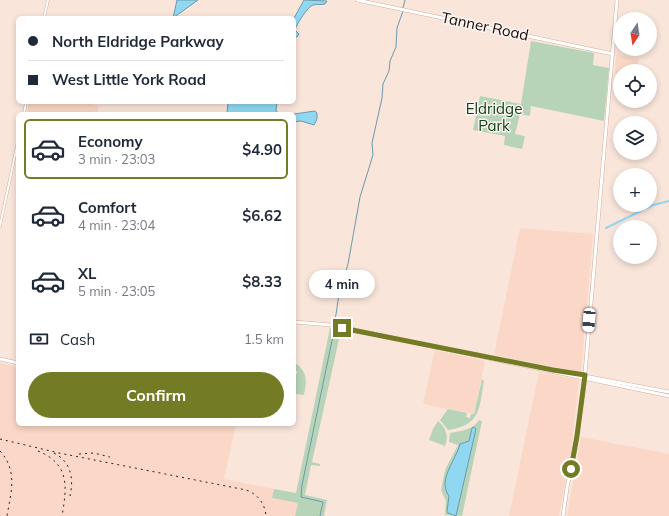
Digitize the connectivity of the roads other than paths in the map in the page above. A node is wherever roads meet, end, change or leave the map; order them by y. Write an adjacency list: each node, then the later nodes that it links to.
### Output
1 (48, 0): 4 (street)
2 (357, 0): 5 (main road, Tanner Road)
3 (617, 0): 5 (main road)
4 (44, 16)
5 (612, 54): 11 (main road)
6 (16, 150): 7 (street)
7 (0, 226)
8 (296, 322): 11 (main road)
9 (0, 359): 10 (main road)
10 (16, 362)
11 (584, 376): 12 (main road); 13 (main road); 14 (main road)
12 (669, 392)
13 (669, 396)
14 (563, 516)

